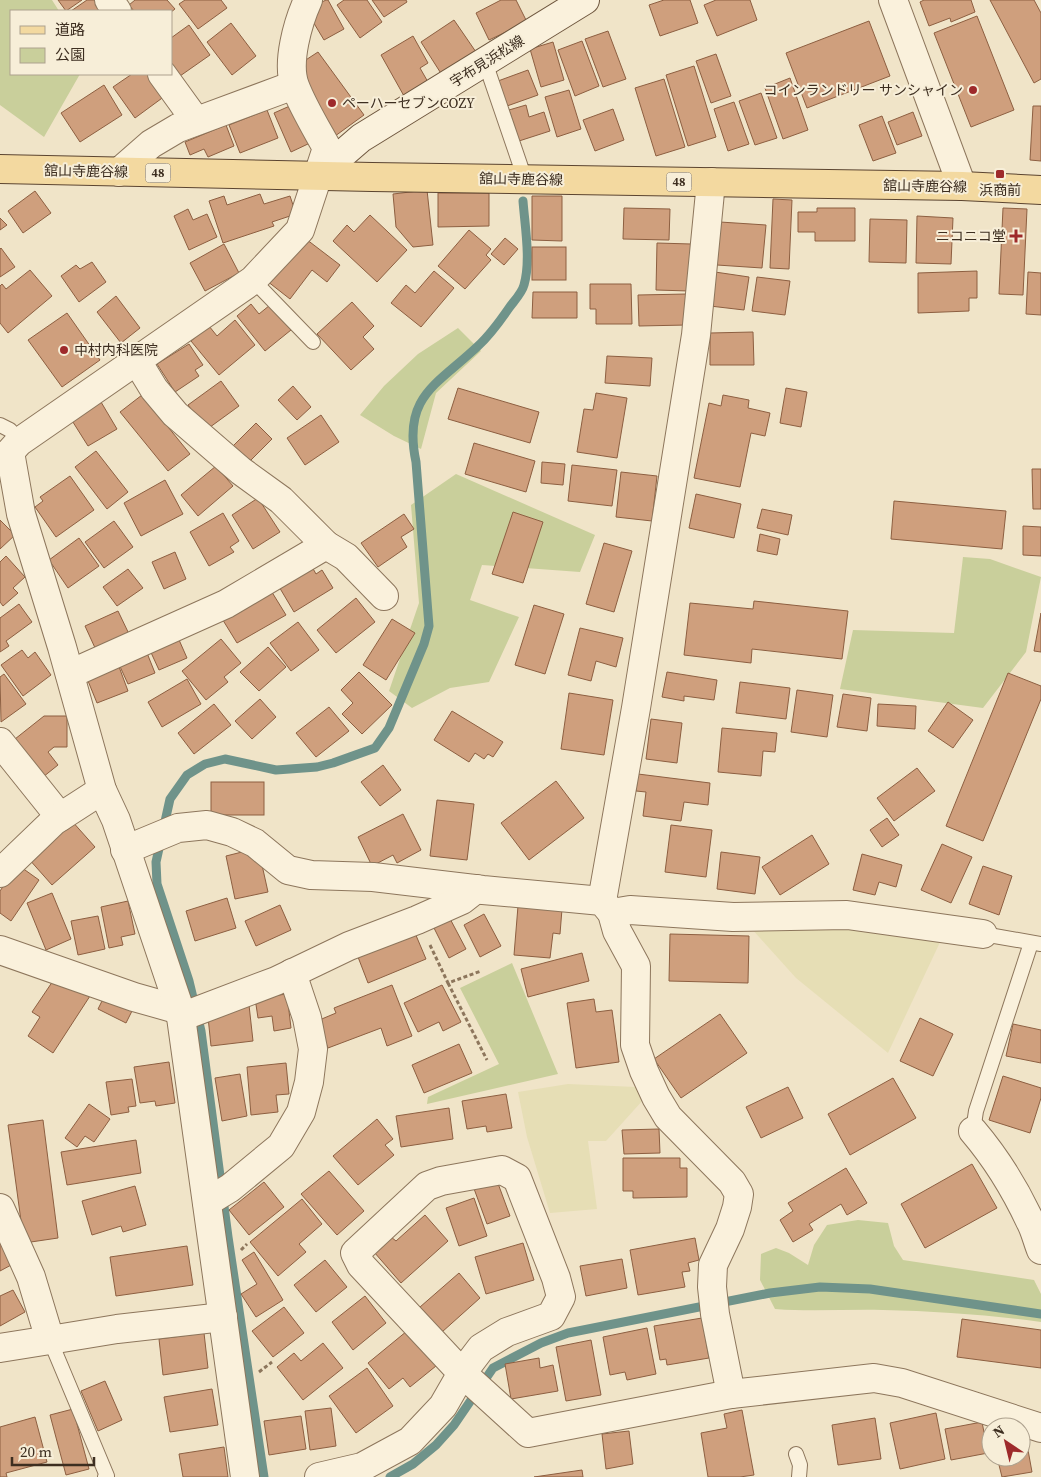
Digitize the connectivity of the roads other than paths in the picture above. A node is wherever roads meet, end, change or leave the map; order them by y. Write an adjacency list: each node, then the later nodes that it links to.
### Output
1 (308, 0): 6 (street)
2 (585, 0): 4 (street, 宇布見浜松線)
3 (893, 0): 13 (street)
4 (485, 62): 10 (street, 宇布見浜松線); 11 (lane)
5 (163, 75): 7 (street)
6 (294, 85): 7 (street); 10 (street)
7 (196, 121): 9 (street)
8 (0, 169): 9 (main road, 舘山寺鹿谷線 / 48)
9 (119, 172): 10 (main road, 舘山寺鹿谷線 / 48)
10 (317, 176): 11 (main road, 舘山寺鹿谷線 / 48); 15 (street)
11 (525, 179): 12 (main road, 舘山寺鹿谷線 / 48)
12 (711, 182): 13 (main road, 舘山寺鹿谷線 / 48); 28 (street)
13 (962, 186): 14 (main road, 舘山寺鹿谷線 / 48)
14 (1041, 190)
15 (253, 280): 16 (lane); 17 (street)
16 (313, 342)
17 (137, 361): 18 (street); 19 (street)
18 (7, 445): 21 (street)
19 (326, 545): 20 (street); 21 (street)
20 (384, 596)
21 (70, 674): 23 (street)
22 (0, 742): 24 (street)
23 (102, 790): 24 (street); 25 (street)
24 (60, 817): 26 (street)
25 (133, 847): 27 (street); 33 (street)
26 (0, 873)
27 (476, 889): 28 (street); 32 (street)
28 (608, 907): 29 (street); 42 (street)
29 (983, 934): 30 (lane)
30 (1036, 944): 34 (lane)
31 (0, 950): 33 (street)
32 (292, 974): 33 (street); 35 (street)
33 (190, 1012): 35 (street)
34 (973, 1131): 37 (street)
35 (218, 1195): 38 (street)
36 (0, 1208): 39 (street)
37 (1041, 1250)
38 (223, 1318): 39 (street); 46 (street)
39 (50, 1340): 40 (street); 45 (lane)
40 (0, 1348)
41 (472, 1383): 41 (street); 42 (street); 47 (street)
42 (731, 1394): 43 (street)
43 (1041, 1428)
44 (796, 1454): 48 (lane)
45 (104, 1477)
46 (245, 1477)
47 (319, 1477)
48 (799, 1477)

